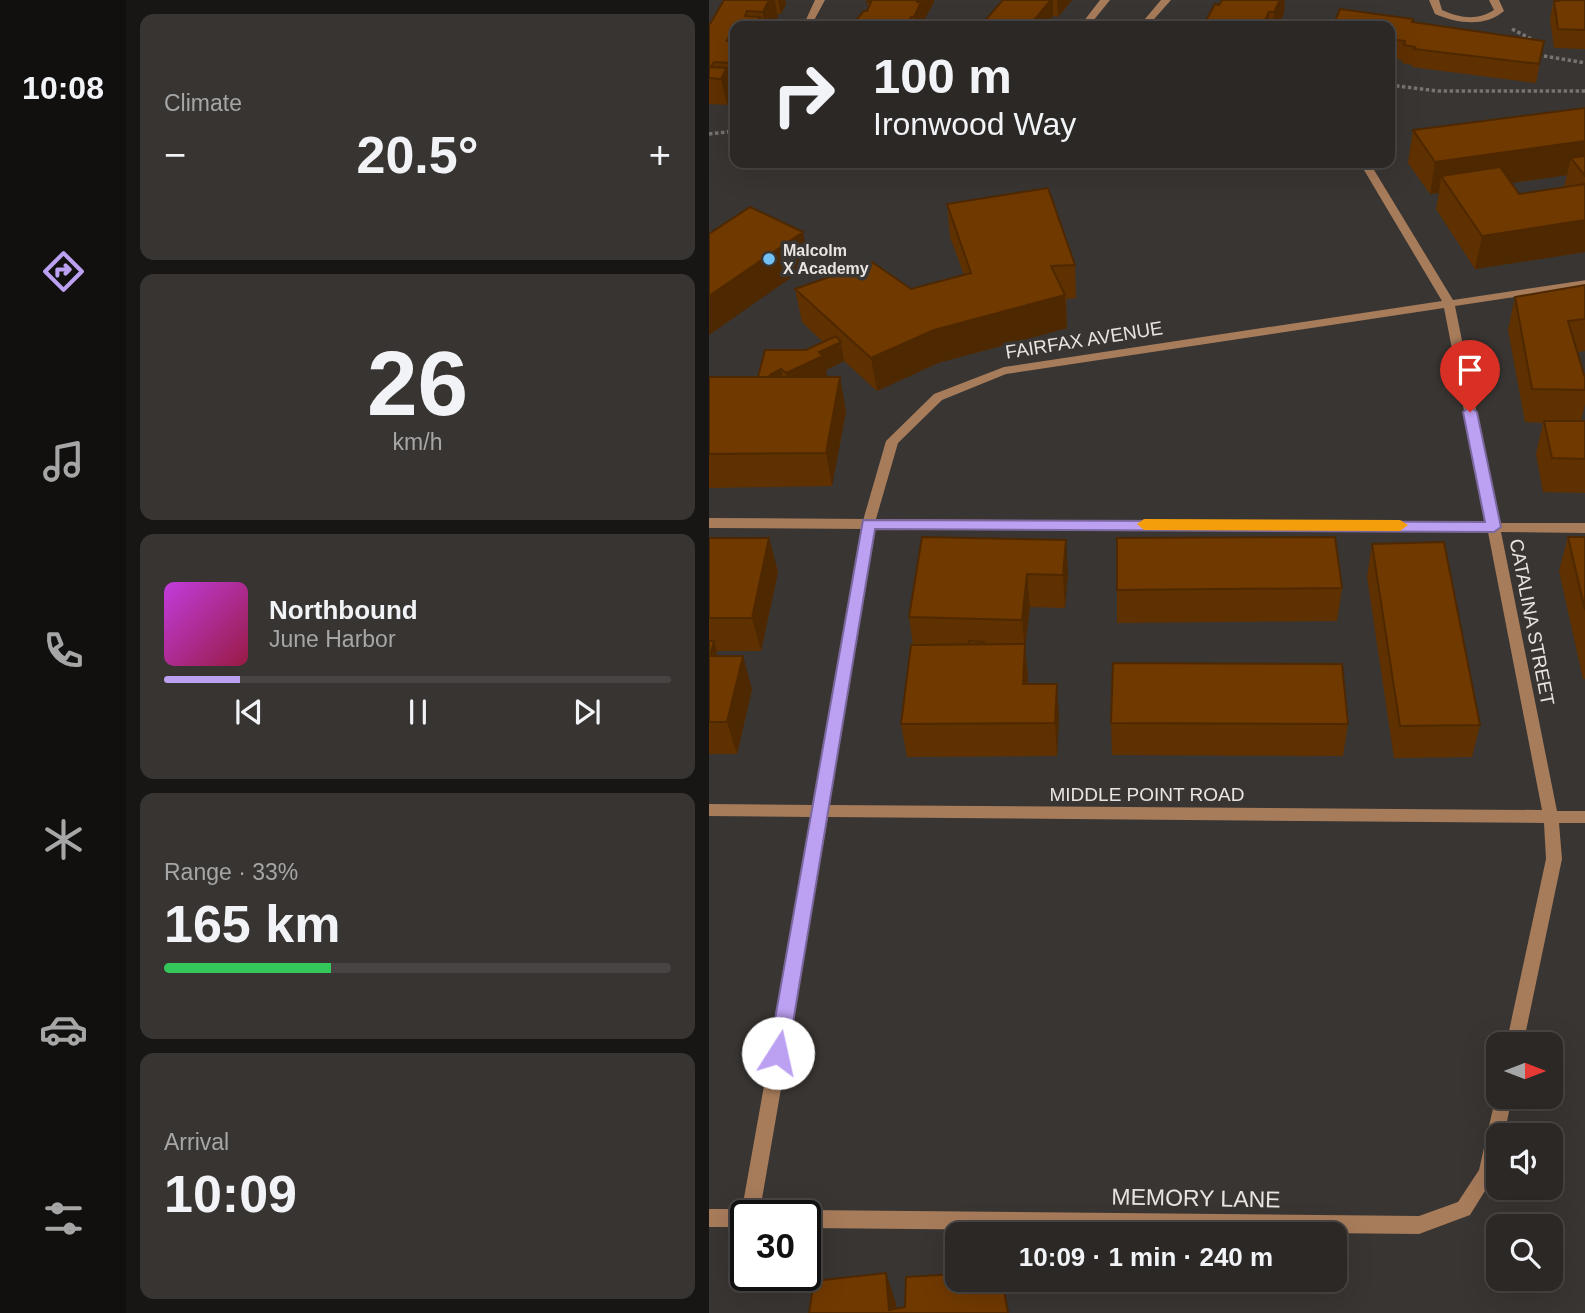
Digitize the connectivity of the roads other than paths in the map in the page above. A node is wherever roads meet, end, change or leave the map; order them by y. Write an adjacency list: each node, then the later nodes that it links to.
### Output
1 (820, 0): 6 (street)
2 (1105, 0): 7 (street)
3 (1166, 0): 8 (street)
4 (1434, 0): 5 (street)
5 (1494, 0)
6 (810, 21)
7 (1087, 21)
8 (1147, 21)
9 (1368, 168): 11 (street, CATALINA STREET)
10 (1585, 283): 11 (street, FAIRFAX AVENUE)
11 (1449, 303): 13 (street, FAIRFAX AVENUE); 14 (street, CATALINA STREET)
12 (709, 523): 13 (street)
13 (868, 524): 14 (street); 17 (street, FAIRFAX AVENUE)
14 (1494, 527): 15 (street); 18 (street, CATALINA STREET)
15 (1585, 528)
16 (709, 810): 17 (street, MIDDLE POINT ROAD)
17 (821, 811): 18 (street, MIDDLE POINT ROAD); 22 (street, FAIRFAX AVENUE)
18 (1551, 817): 19 (street, MIDDLE POINT ROAD); 20 (street)
19 (1585, 817)
20 (1517, 1032)
21 (1500, 1110): 25 (street, MEMORY LANE)
22 (751, 1200)
23 (730, 1217): 24 (street)
24 (709, 1218)
25 (821, 1219)

